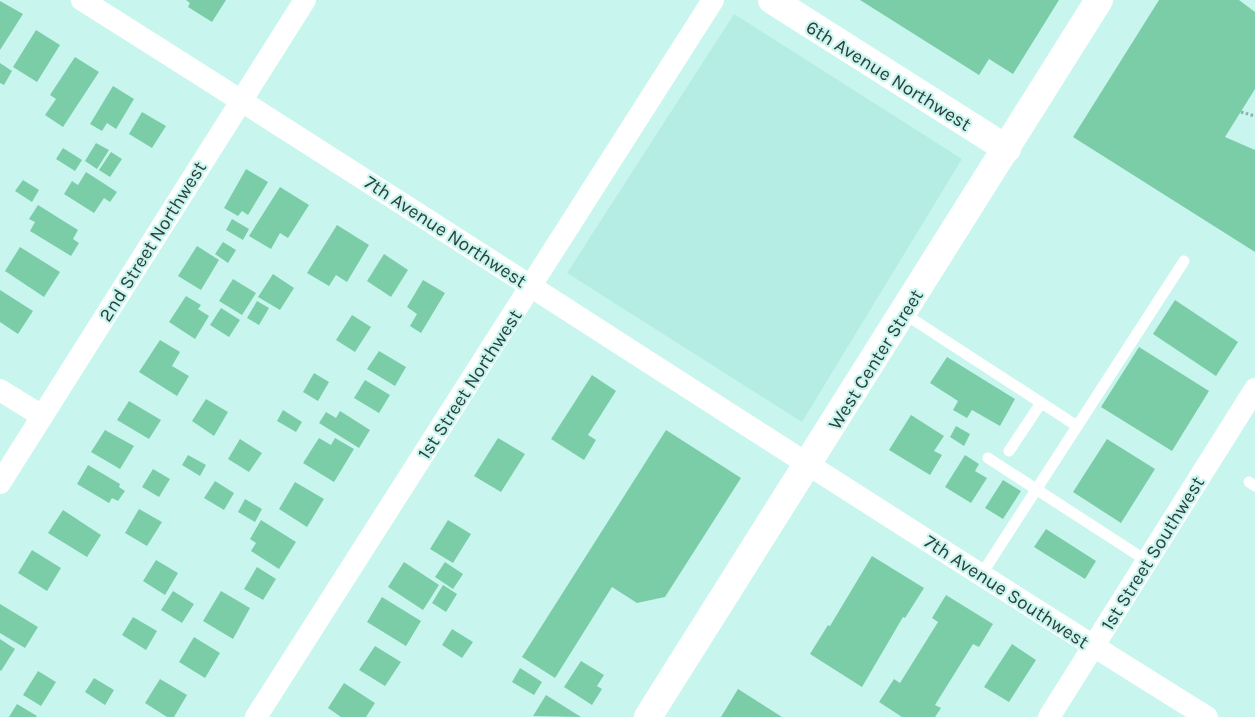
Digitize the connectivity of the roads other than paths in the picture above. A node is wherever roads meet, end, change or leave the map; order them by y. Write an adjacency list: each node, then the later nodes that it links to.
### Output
1 (82, 0): 6 (street, 7th Avenue Northwest)
2 (305, 0): 6 (street, 2nd Street Northwest)
3 (713, 0): 9 (street, 1st Street Northwest)
4 (772, 0): 7 (street, 6th Avenue Northwest)
5 (1100, 0): 7 (street, West Center Street)
6 (241, 100): 9 (street, 7th Avenue Northwest); 14 (street, 2nd Street Northwest)
7 (1007, 149): 10 (street, West Center Street)
8 (1184, 261): 15 (lane)
9 (531, 286): 18 (street, 7th Avenue Northwest); 24 (street, 1st Street Northwest)
10 (903, 313): 13 (lane); 18 (street, West Center Street)
11 (0, 390): 14 (street)
12 (1255, 390): 21 (street, 1st Street Southwest)
13 (1041, 403): 15 (lane); 16 (lane)
14 (42, 416): 19 (street, 2nd Street Northwest)
15 (1077, 426): 20 (lane)
16 (1009, 451)
17 (988, 458): 20 (lane)
18 (808, 465): 22 (street, 7th Avenue Southwest); 25 (street, West Center Street)
19 (0, 483)
20 (1036, 489): 21 (lane); 22 (lane)
21 (1147, 561): 23 (street, 1st Street Southwest)
22 (981, 575): 23 (street, 7th Avenue Southwest)
23 (1094, 647): 26 (street, 1st Street Southwest); 27 (street, 7th Avenue Southwest)
24 (256, 717)
25 (648, 717)
26 (1049, 717)
27 (1206, 717)

